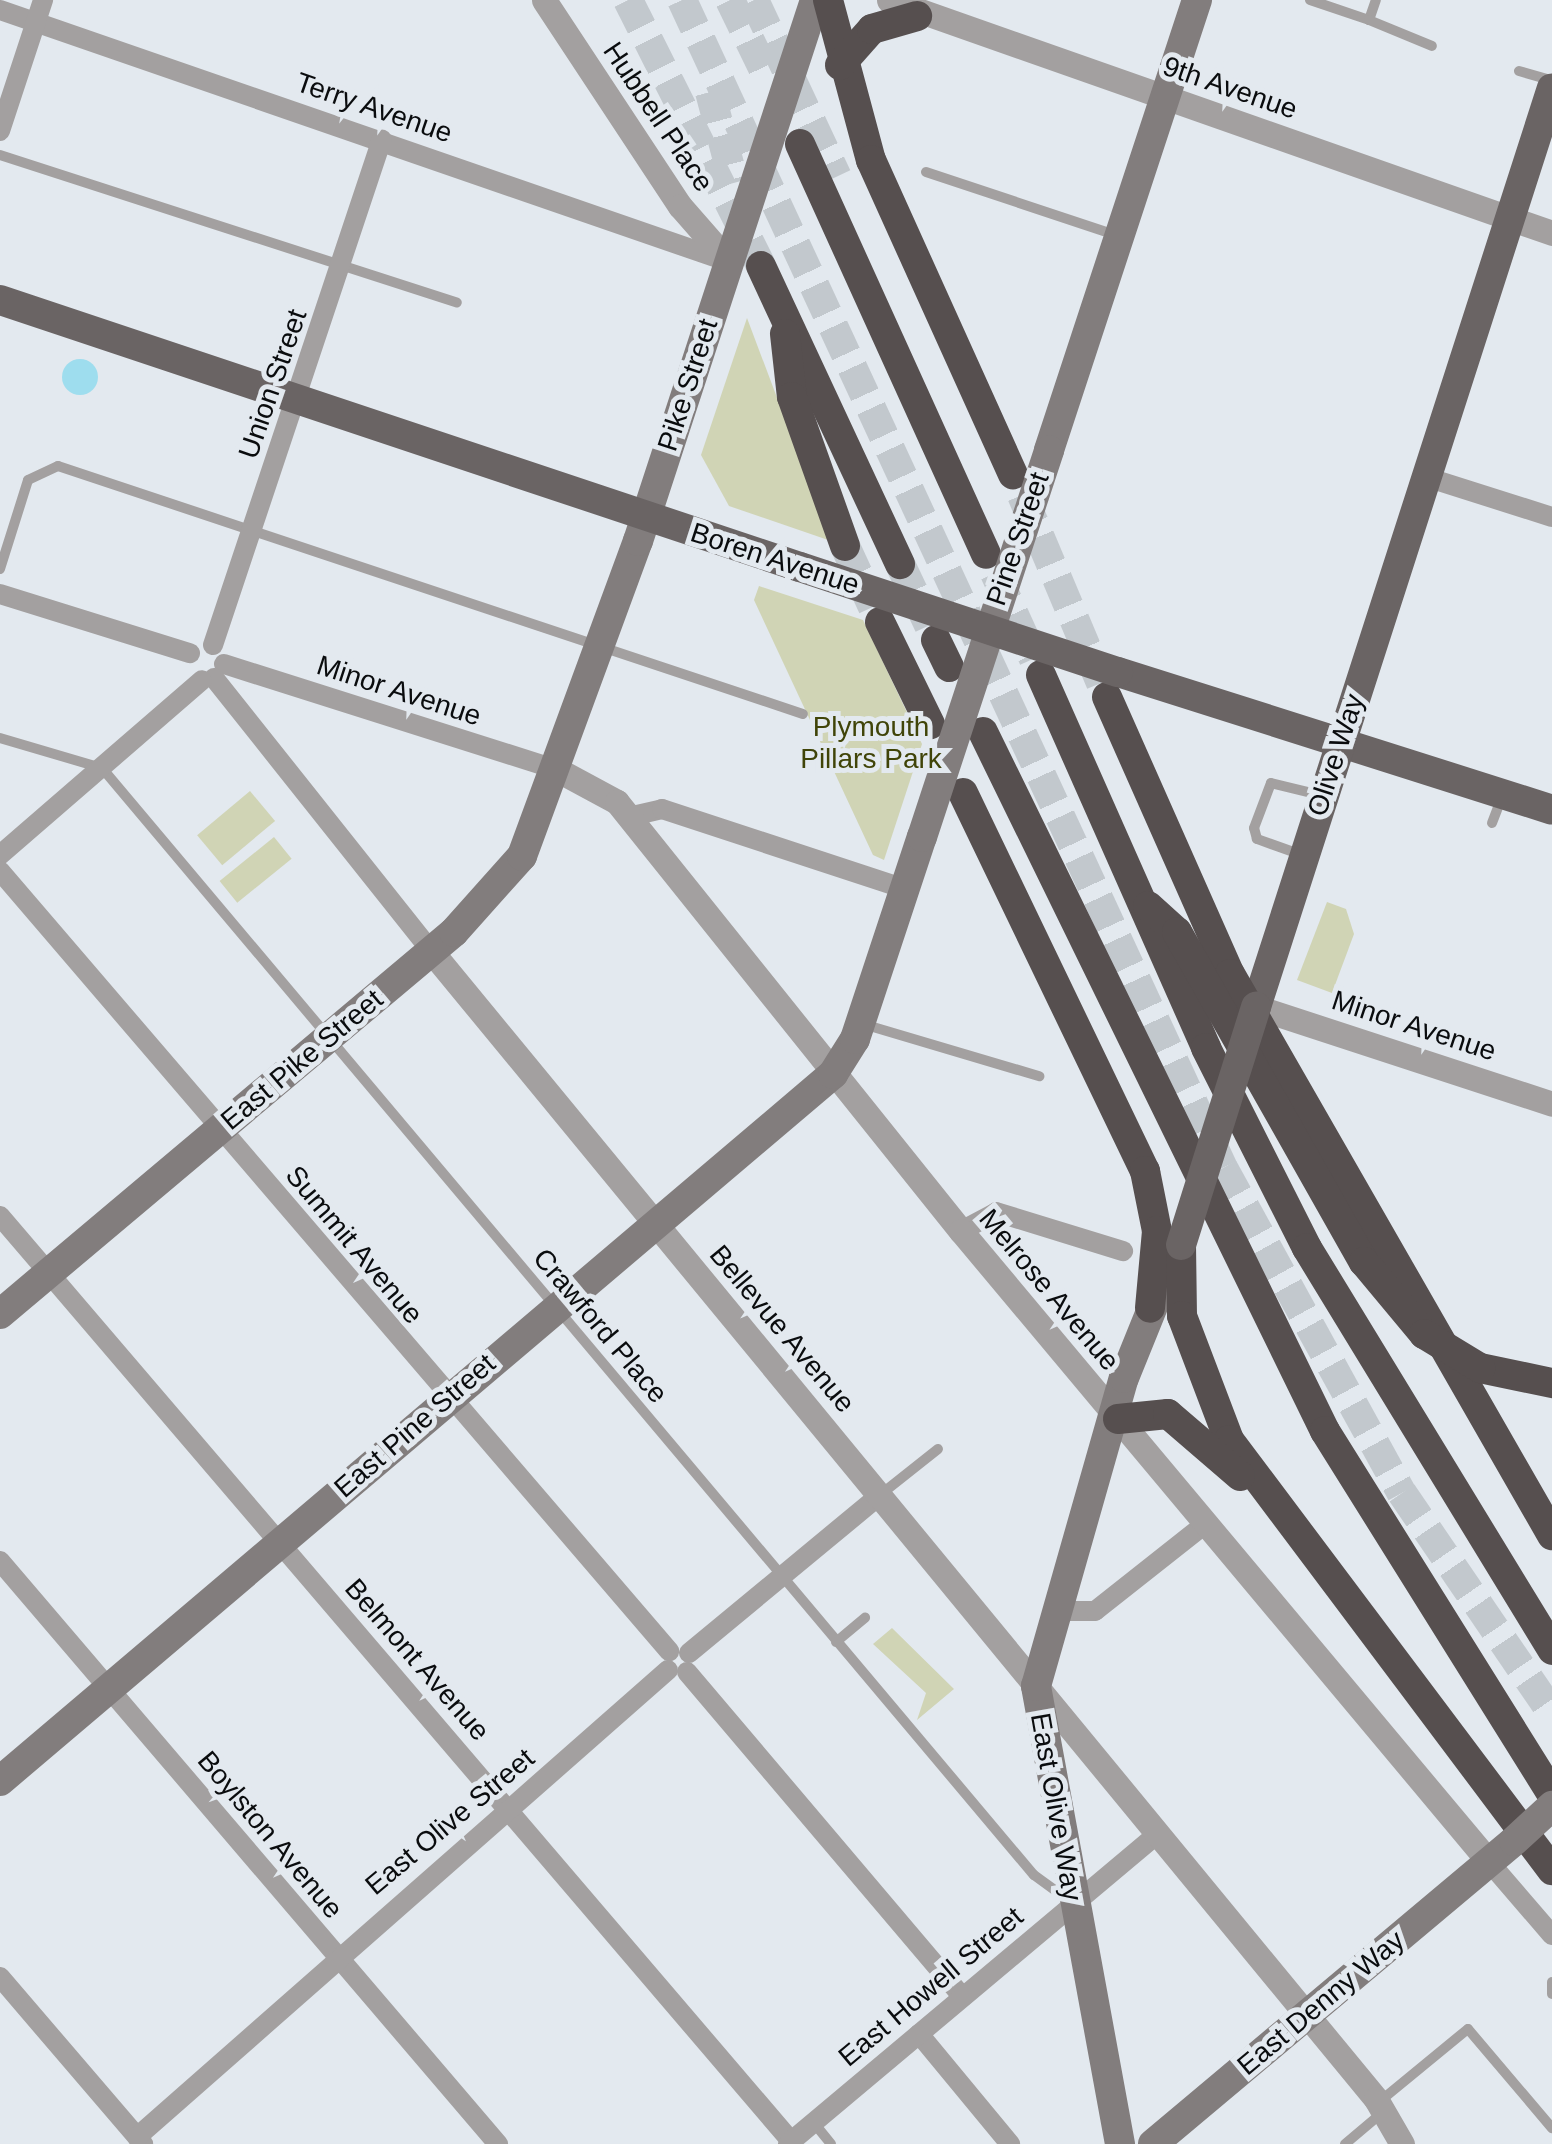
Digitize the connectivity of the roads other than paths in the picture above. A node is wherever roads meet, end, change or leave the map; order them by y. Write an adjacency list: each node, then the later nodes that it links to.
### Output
1 (44, 0): 12 (street)
2 (544, 0): 29 (street, Hubbell Place)
3 (815, 0): 29 (main road, Pike Street)
4 (828, 0): 14 (highway)
5 (889, 0): 10 (street, 9th Avenue)
6 (1197, 0): 18 (main road, Pine Street)
7 (1310, 0): 11 (lane)
8 (1376, 0): 11 (lane)
9 (0, 10): 12 (street, Terry Avenue)
10 (917, 16): 14 (highway); 18 (street, 9th Avenue)
11 (1369, 20): 13 (lane)
12 (36, 22): 19 (street); 20 (street, Terry Avenue)
13 (1432, 46)
14 (840, 65): 36 (highway)
15 (1519, 71): 16 (lane)
16 (1552, 80)
17 (1552, 88): 25 (main road, Olive Way)
18 (1165, 97): 25 (street, 9th Avenue); 27 (main road, Pine Street)
19 (0, 132)
20 (382, 139): 29 (street, Terry Avenue); 30 (street, Union Street)
21 (800, 144): 28 (highway)
22 (0, 155): 30 (lane)
23 (926, 172): 27 (lane)
24 (837, 177): 28 (highway)
25 (1511, 216): 26 (street, 9th Avenue); 37 (main road, Olive Way)
26 (1552, 233)
27 (1119, 236): 47 (main road, Pine Street, bridge)
28 (850, 250): 42 (highway)
29 (729, 262): 38 (main road, Pike Street)
30 (342, 265): 33 (lane); 35 (street, Union Street)
31 (761, 266): 34 (highway)
32 (0, 300): 35 (main road, Boren Avenue)
33 (457, 303)
34 (782, 312): 41 (highway); 43 (highway)
35 (298, 401): 38 (main road, Boren Avenue); 40 (street, Union Street)
36 (1013, 474)
37 (1426, 477): 39 (street); 58 (main road, Olive Way)
38 (646, 516): 47 (main road, Boren Avenue, bridge); 48 (main road, Pike Street)
39 (1552, 517)
40 (252, 532): 44 (lane); 48 (lane); 49 (street, Union Street)
41 (845, 546)
42 (986, 554)
43 (900, 564)
44 (0, 570)
45 (0, 594): 50 (street)
46 (880, 622): 55 (highway)
47 (988, 629): 58 (main road, Boren Avenue, bridge); 68 (main road, Pine Street, bridge)
48 (598, 642): 54 (lane); 60 (main road, Pike Street)
49 (213, 644): 50 (street); 51 (street)
50 (190, 653): 51 (street)
51 (213, 674): 59 (street); 60 (street, Minor Avenue); 70 (street, Bellevue Avenue)
52 (1042, 675): 69 (highway)
53 (1107, 696): 94 (highway)
54 (804, 714)
55 (930, 724)
56 (983, 732): 106 (highway)
57 (0, 738): 59 (lane)
58 (1340, 744): 62 (main road, Olive Way); 63 (main road, Boren Avenue)
59 (102, 768): 65 (street); 73 (lane, Crawford Place)
60 (556, 769): 64 (street, Melrose Avenue); 70 (main road, East Pike Street)
61 (962, 794): 85 (highway)
62 (1322, 796): 66 (main road, Olive Way); 66 (lane)
63 (1552, 810)
64 (628, 817): 68 (street); 74 (street, Melrose Avenue)
65 (0, 855)
66 (1303, 856): 71 (main road, Olive Way)
67 (0, 871): 77 (street, Summit Avenue)
68 (906, 889): 72 (main road, Pine Street)
69 (1139, 897): 87 (highway, bridge); 101 (highway)
70 (431, 951): 73 (main road, East Pike Street); 79 (street, Bellevue Avenue)
71 (1256, 1008): 76 (street, Minor Avenue); 81 (main road, Olive Way, bridge)
72 (861, 1024): 74 (main road, Pine Street); 75 (lane)
73 (331, 1035): 77 (main road, East Pike Street); 84 (lane, Crawford Place)
74 (833, 1074): 79 (main road, East Pine Street); 80 (street, Melrose Avenue)
75 (1039, 1076)
76 (1552, 1104)
77 (220, 1129): 83 (main road, East Pike Street); 88 (street, Summit Avenue)
78 (0, 1216): 83 (street, Belmont Avenue)
79 (654, 1223): 84 (main road, East Pine Street); 91 (street, Bellevue Avenue)
80 (961, 1231): 82 (street); 89 (street, Melrose Avenue)
81 (1181, 1245): 85 (main road, Olive Way); 92 (highway)
82 (1123, 1251)
83 (50, 1272): 86 (main road, East Pike Street); 95 (street, Belmont Avenue)
84 (556, 1307): 88 (main road, East Pine Street); 97 (lane, Crawford Place)
85 (1150, 1308): 89 (main road, Olive Way)
86 (0, 1314)
87 (1552, 1383)
88 (450, 1397): 95 (main road, East Pine Street); 102 (street, Summit Avenue)
89 (1118, 1419): 92 (highway); 93 (street, Melrose Avenue); 98 (main road, East Olive Way)
90 (938, 1449): 91 (lane)
91 (880, 1495): 97 (street, East Olive Street); 103 (street, Bellevue Avenue)
92 (1270, 1504): 111 (highway)
93 (1205, 1524): 98 (street); 110 (street, Melrose Avenue)
94 (1552, 1534)
95 (280, 1543): 104 (main road, East Pine Street); 108 (street, Belmont Avenue)
96 (0, 1561): 104 (street, Boylston Avenue)
97 (782, 1578): 100 (lane, Crawford Place); 102 (street, East Olive Street)
98 (1054, 1611): 103 (main road, East Olive Way)
99 (865, 1618): 100 (lane)
100 (836, 1642): 112 (lane, Crawford Place)
101 (1552, 1650)
102 (678, 1662): 108 (street, East Olive Street); 118 (street, Summit Avenue)
103 (1036, 1686): 109 (street, Bellevue Avenue); 112 (main road, East Olive Way)
104 (108, 1688): 105 (main road, East Pine Street); 114 (street, Boylston Avenue)
105 (0, 1781)
106 (1552, 1794)
107 (1552, 1806): 110 (main road, East Denny Way, bridge)
108 (508, 1809): 114 (street, East Olive Street); 125 (street, Belmont Avenue)
109 (1157, 1834): 112 (street, East Howell Street); 119 (street, Bellevue Avenue)
110 (1490, 1863): 113 (street); 119 (main road, East Denny Way)
111 (1552, 1870)
112 (1072, 1902): 118 (street, East Howell Street); 129 (main road, East Olive Way)
113 (1552, 1936)
114 (339, 1959): 124 (street, East Olive Street); 126 (street, Boylston Avenue)
115 (0, 1977): 124 (street)
116 (1552, 1982): 117 (lane)
117 (1552, 1994)
118 (962, 1997): 120 (street, East Howell Street)
119 (1305, 2017): 121 (street, Bellevue Avenue); 130 (main road, East Denny Way)
120 (919, 2034): 122 (street, East Howell Street); 128 (street)
121 (1381, 2107): 123 (lane); 131 (lane); 132 (street, Bellevue Avenue)
122 (814, 2123): 125 (street, East Howell Street); 127 (lane)
123 (1552, 2128)
124 (140, 2140)
125 (790, 2143)
126 (498, 2144)
127 (831, 2144)
128 (1010, 2144)
129 (1120, 2144)
130 (1153, 2144)
131 (1345, 2144)
132 (1402, 2144)

